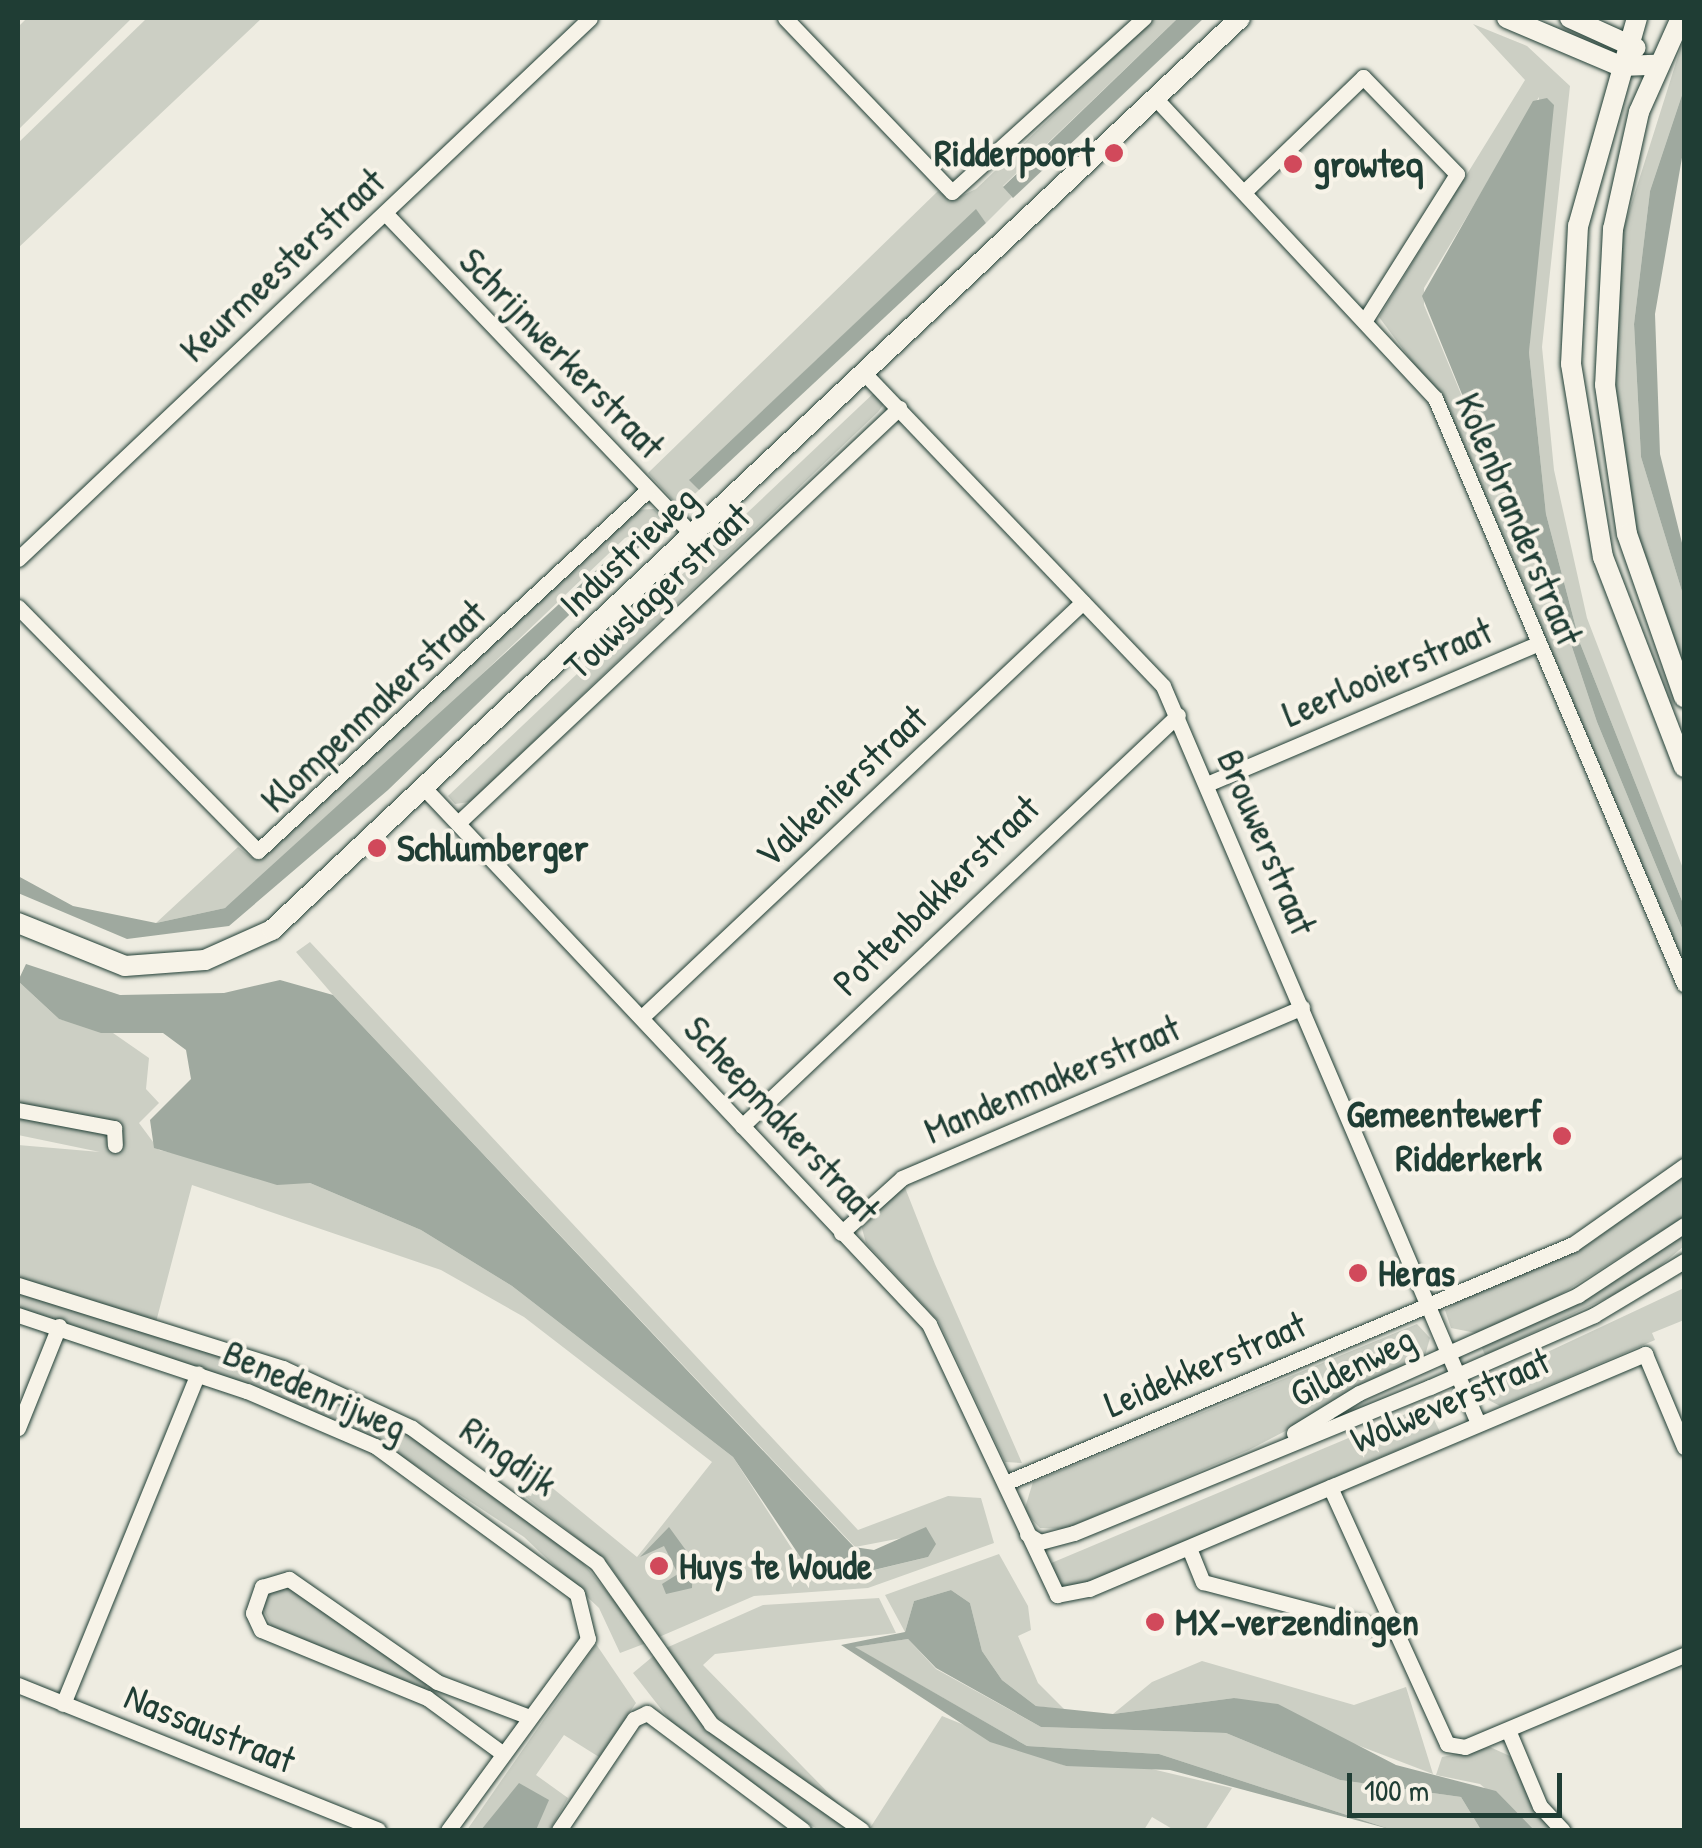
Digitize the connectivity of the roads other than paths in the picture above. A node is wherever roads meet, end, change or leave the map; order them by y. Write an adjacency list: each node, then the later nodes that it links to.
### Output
1 (590, 18): 15 (street, Keurmeesterstraat)
2 (1144, 18): 8 (street)
3 (1248, 18): 9 (street, Industrieweg)
4 (1508, 18): 12 (street)
5 (1570, 18): 10 (street)
6 (1638, 18): 10 (street)
7 (1680, 18): 11 (street)
8 (792, 20)
9 (1233, 25): 13 (street, Industrieweg)
10 (1628, 41): 11 (street); 12 (street)
11 (1656, 64): 12 (street); 25 (street)
12 (1620, 66): 27 (street)
13 (1156, 100): 14 (street, Kolenbranderstraat); 17 (street, Industrieweg)
14 (1245, 191): 16 (street, Kolenbranderstraat); 16 (street)
15 (385, 213): 19 (street, Schrijnwerkerstraat); 21 (street, Keurmeesterstraat)
16 (1367, 318): 24 (street, Kolenbranderstraat)
17 (864, 374): 18 (street, Brouwerstraat); 20 (street, Industrieweg)
18 (900, 408): 22 (street, Brouwerstraat); 30 (street, Touwslagerstraat)
19 (648, 490): 20 (street, Schrijnwerkerstraat); 23 (street, Klompenmakerstraat)
20 (694, 536): 29 (street, Industrieweg)
21 (18, 559)
22 (1084, 602): 26 (street, Brouwerstraat); 34 (street, Valkenierstraat)
23 (18, 607)
24 (1537, 644): 28 (street, Leerlooierstraat); 32 (street, Kolenbranderstraat)
25 (1684, 698)
26 (1178, 715): 28 (street, Brouwerstraat); 36 (street, Pottenbakkerstraat)
27 (1684, 767)
28 (1207, 784): 33 (street, Brouwerstraat)
29 (426, 790): 30 (street, Scheepmakerstraat); 31 (street, Industrieweg)
30 (458, 823): 34 (street, Scheepmakerstraat)
31 (20, 930)
32 (1684, 984)
33 (1302, 1007): 40 (street, Mandenmakerstraat); 43 (street, Brouwerstraat)
34 (643, 1016): 36 (street, Scheepmakerstraat)
35 (18, 1110): 37 (street)
36 (742, 1126): 40 (street, Scheepmakerstraat)
37 (115, 1145)
38 (1684, 1166): 43 (street)
39 (1684, 1225): 46 (street, Gildenweg)
40 (842, 1233): 53 (street, Scheepmakerstraat)
41 (1684, 1261): 48 (street, Gildenweg)
42 (18, 1285): 70 (street, Ringdijk)
43 (1430, 1306): 46 (street, Brouwerstraat); 53 (street, Leidekkerstraat)
44 (18, 1315): 45 (street, Benedenrijweg)
45 (59, 1326): 47 (street, Benedenrijweg); 50 (street)
46 (1450, 1353): 48 (street, Brouwerstraat); 52 (street, Gildenweg)
47 (198, 1374): 62 (street); 63 (street, Benedenrijweg)
48 (1458, 1375): 49 (street, Brouwerstraat); 52 (street, Gildenweg)
49 (1478, 1423): 51 (street, Wolweverstraat); 54 (street, Wolweverstraat)
50 (18, 1428)
51 (1684, 1447)
52 (1261, 1453): 55 (street, Gildenweg)
53 (1005, 1483): 55 (street, Scheepmakerstraat)
54 (1330, 1487): 56 (street, Wolweverstraat); 57 (street)
55 (1027, 1534): 56 (street, Wolweverstraat)
56 (1189, 1548): 57 (street)
57 (1394, 1632): 64 (street)
58 (1684, 1655): 64 (street)
59 (437, 1682): 61 (street); 61 (street); 63 (street)
60 (18, 1685): 62 (street, Nassaustraat)
61 (428, 1698): 65 (street)
62 (63, 1704): 66 (street, Nassaustraat)
63 (527, 1716): 65 (street)
64 (1508, 1730): 71 (street)
65 (502, 1753): 67 (street)
66 (378, 1830)
67 (448, 1830)
68 (559, 1830): 69 (street)
69 (802, 1830)
70 (862, 1830)
71 (1562, 1830)

